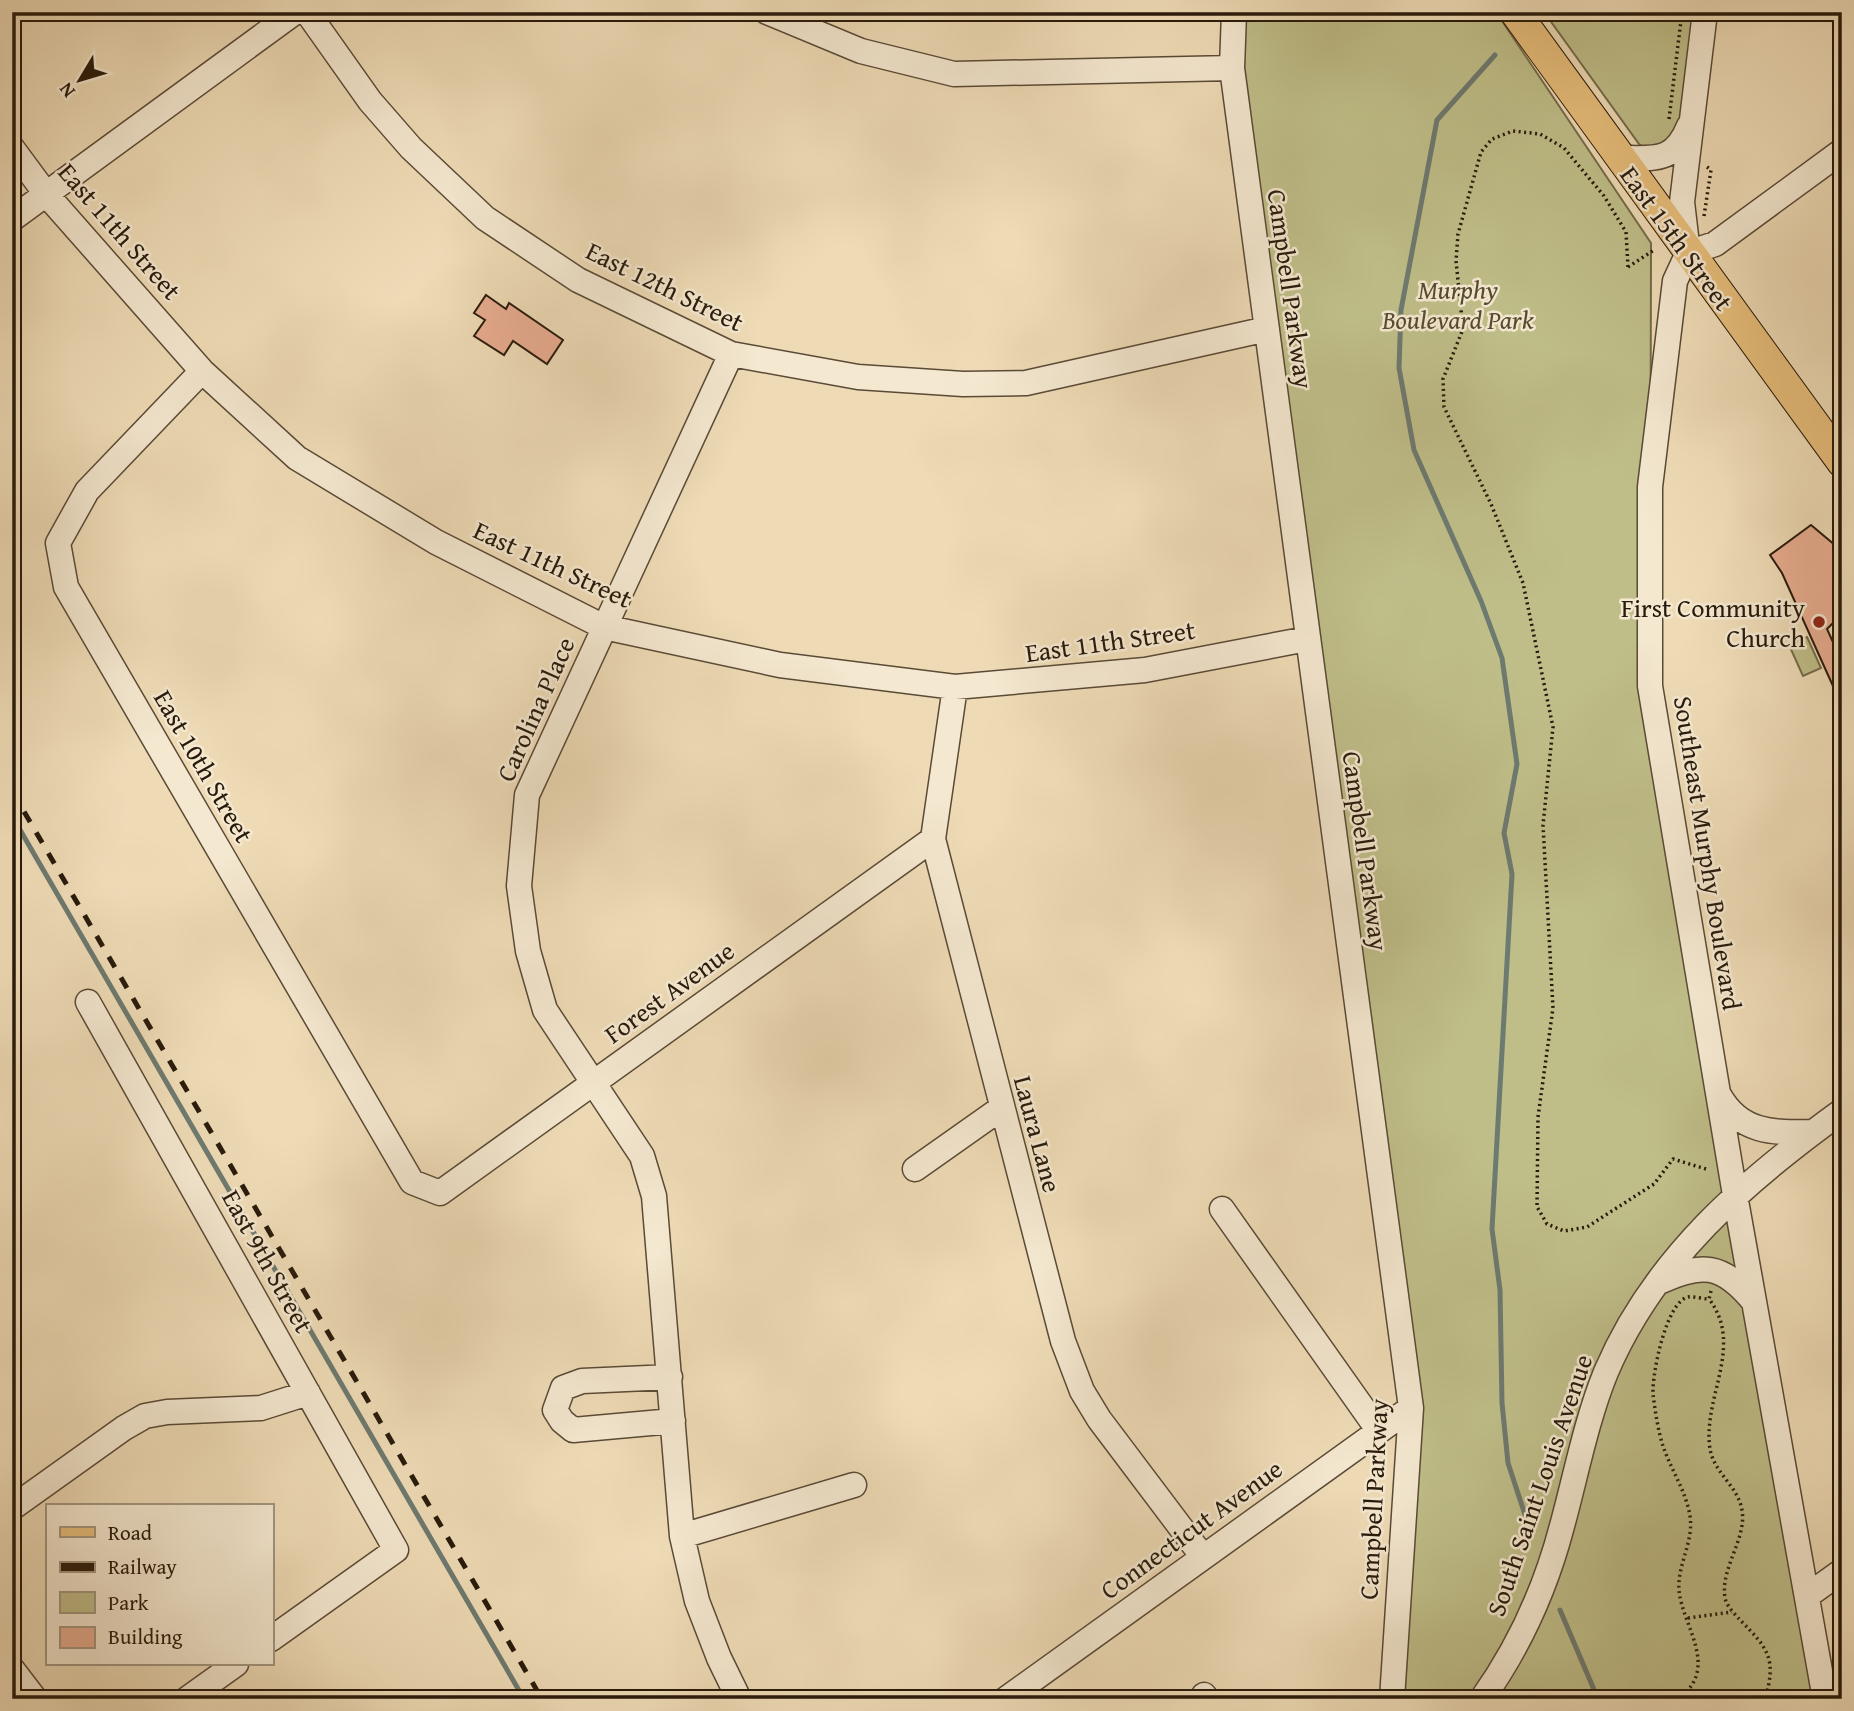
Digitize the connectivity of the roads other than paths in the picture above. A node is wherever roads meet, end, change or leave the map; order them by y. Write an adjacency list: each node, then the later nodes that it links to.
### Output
1 (295, 12): 12 (street)
2 (307, 12): 16 (street, East 12th Street)
3 (767, 12): 7 (street)
4 (1234, 12): 7 (street, Campbell Parkway)
5 (1515, 12): 11 (main road, East 15th Street)
6 (1705, 12): 8 (street, Southeast Murphy Boulevard)
7 (1232, 68): 15 (street, Campbell Parkway)
8 (1692, 119): 11 (street); 14 (street, Southeast Murphy Boulevard)
9 (12, 148): 12 (street, East 11th Street)
10 (1842, 151): 14 (street)
11 (1620, 158): 14 (main road, East 15th Street)
12 (46, 194): 13 (street); 17 (street, East 11th Street)
13 (12, 219)
14 (1688, 253): 18 (main road, East 15th Street); 25 (street, Southeast Murphy Boulevard)
15 (1267, 329): 16 (street, East 12th Street); 20 (street, Campbell Parkway)
16 (731, 354): 19 (street, Carolina Place)
17 (202, 371): 19 (street, East 11th Street); 30 (street, East 10th Street)
18 (1842, 462)
19 (604, 627): 21 (street, East 11th Street); 24 (street, Carolina Place)
20 (1307, 639): 21 (street, East 11th Street); 37 (street, Campbell Parkway)
21 (955, 687): 22 (street, Laura Lane)
22 (933, 839): 24 (street, Forest Avenue); 26 (street, Laura Lane)
23 (88, 1002): 36 (street, East 9th Street)
24 (591, 1084): 30 (street, Forest Avenue); 35 (street, Carolina Place)
25 (1717, 1091): 28 (street); 31 (street, Southeast Murphy Boulevard)
26 (1000, 1109): 29 (street); 43 (street, Laura Lane)
27 (1842, 1111): 28 (street)
28 (1812, 1132): 31 (street)
29 (915, 1169)
30 (440, 1193)
31 (1735, 1195): 33 (street, South Saint Louis Avenue); 34 (street, Southeast Murphy Boulevard)
32 (1222, 1209): 39 (street)
33 (1657, 1283): 34 (street); 54 (street, South Saint Louis Avenue)
34 (1754, 1302): 45 (street, Southeast Murphy Boulevard)
35 (670, 1377): 38 (street, Carolina Place); 38 (street)
36 (308, 1393): 41 (street); 46 (street, East 9th Street)
37 (1411, 1408): 39 (street, Connecticut Avenue); 53 (street, Campbell Parkway)
38 (673, 1422): 42 (street, Carolina Place)
39 (1380, 1431): 43 (street, Connecticut Avenue)
40 (854, 1485): 42 (street)
41 (12, 1508)
42 (682, 1536): 52 (street, Carolina Place)
43 (1203, 1556): 49 (street, Connecticut Avenue)
44 (1842, 1571): 45 (street)
45 (1807, 1596): 55 (street, Southeast Murphy Boulevard)
46 (273, 1638)
47 (233, 1666): 51 (street)
48 (12, 1669): 50 (street)
49 (1007, 1698)
50 (35, 1699)
51 (187, 1699)
52 (739, 1699)
53 (1392, 1699)
54 (1482, 1699)
55 (1825, 1699)

